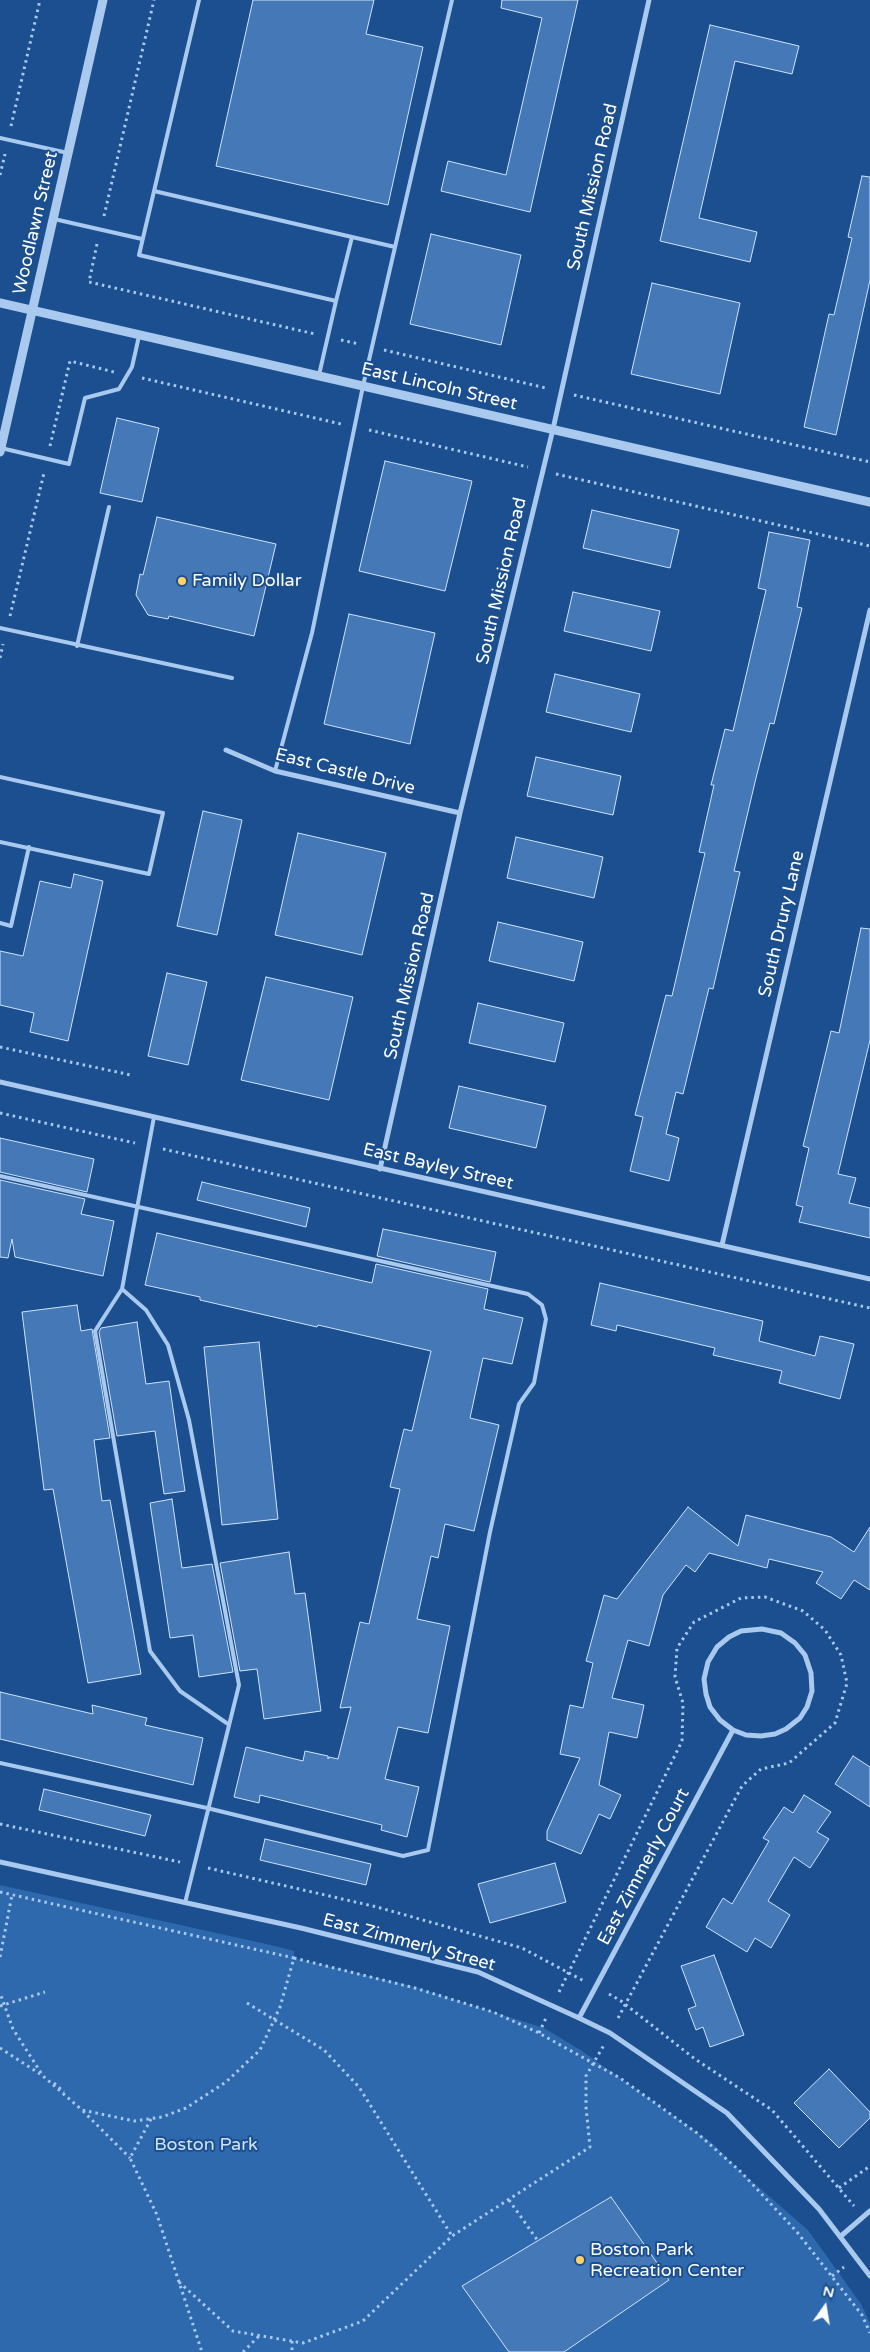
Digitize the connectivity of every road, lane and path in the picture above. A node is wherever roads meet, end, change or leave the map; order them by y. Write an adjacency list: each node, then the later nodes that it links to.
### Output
1 (40, 0): 8 (path)
2 (103, 0): 9 (street, Woodlawn Street)
3 (154, 0): 13 (path)
4 (199, 0): 11 (lane)
5 (452, 0): 16 (lane)
6 (649, 0): 26 (street, South Mission Road)
7 (0, 138): 8 (lane)
8 (8, 140): 9 (lane); 10 (path)
9 (68, 153): 12 (street, Woodlawn Street)
10 (0, 175)
11 (154, 191): 14 (lane); 15 (lane)
12 (54, 219): 13 (lane); 19 (street, Woodlawn Street)
13 (101, 230): 15 (lane); 21 (path)
14 (352, 237): 16 (lane); 17 (lane)
15 (142, 239): 17 (lane)
16 (395, 247): 22 (lane)
17 (336, 301): 21 (lane)
18 (0, 303): 19 (street, East Lincoln Street)
19 (33, 311): 20 (street, East Lincoln Street); 29 (street, Woodlawn Street)
20 (139, 335): 23 (lane); 24 (street, East Lincoln Street)
21 (328, 337): 22 (path); 24 (lane)
22 (372, 348): 25 (lane); 26 (path)
23 (128, 375): 27 (path); 30 (lane); 30 (path)
24 (319, 376): 25 (street, East Lincoln Street)
25 (363, 386): 27 (lane); 28 (street, East Lincoln Street)
26 (561, 392): 28 (street, South Mission Road); 31 (path)
27 (355, 427): 32 (path); 43 (lane)
28 (552, 430): 32 (street, South Mission Road); 33 (street, East Lincoln Street)
29 (1, 446): 30 (lane)
30 (47, 459): 38 (path)
31 (870, 462)
32 (543, 470): 35 (path); 45 (street, South Mission Road)
33 (870, 502)
34 (108, 508): 39 (lane)
35 (870, 546)
36 (870, 610): 58 (street, South Drury Lane)
37 (0, 628): 38 (lane)
38 (7, 630): 39 (lane); 40 (path)
39 (77, 646): 41 (lane)
40 (0, 658)
41 (232, 678)
42 (226, 750): 43 (street, East Castle Drive)
43 (275, 770): 45 (street, East Castle Drive)
44 (0, 777): 47 (lane)
45 (460, 813): 55 (street, South Mission Road)
46 (0, 842): 47 (lane)
47 (29, 847): 48 (lane)
48 (0, 924)
49 (0, 1047): 50 (path)
50 (131, 1075)
51 (0, 1082): 53 (street, East Bayley Street)
52 (0, 1113): 54 (path)
53 (154, 1117): 54 (lane); 55 (street, East Bayley Street)
54 (148, 1146): 57 (lane); 61 (path)
55 (380, 1169): 58 (street, East Bayley Street)
56 (0, 1176): 57 (lane)
57 (136, 1207): 60 (lane); 65 (lane)
58 (722, 1245): 59 (street, East Bayley Street)
59 (870, 1279)
60 (122, 1289): 62 (lane); 62 (lane)
61 (870, 1308)
62 (228, 1724): 65 (lane)
63 (732, 1730): 63 (street); 76 (street, East Zimmerly Court)
64 (0, 1763): 65 (lane)
65 (207, 1808): 69 (lane)
66 (0, 1862): 69 (street, East Zimmerly Street)
67 (0, 1892): 68 (path)
68 (12, 1895): 70 (path); 71 (path)
69 (185, 1903): 76 (street, East Zimmerly Street)
70 (0, 1957)
71 (294, 1958): 77 (path); 80 (path)
72 (45, 1992): 75 (path)
73 (0, 1993): 75 (path)
74 (247, 2003): 77 (path)
75 (2, 2006): 81 (path)
76 (580, 2018): 78 (street, East Zimmerly Street)
77 (274, 2019): 83 (path); 89 (path)
78 (610, 2033): 80 (path); 90 (street, East Zimmerly Street)
79 (0, 2048): 81 (path)
80 (594, 2064): 87 (path); 94 (path)
81 (43, 2076): 82 (path)
82 (82, 2110): 83 (path); 84 (path)
83 (152, 2118): 84 (path)
84 (130, 2158): 93 (path)
85 (870, 2166): 86 (path)
86 (839, 2188)
87 (509, 2200): 89 (path); 91 (path)
88 (870, 2211): 90 (street)
89 (452, 2236): 96 (path)
90 (841, 2236): 92 (street, East Zimmerly Street)
91 (538, 2240)
92 (870, 2276)
93 (179, 2282): 95 (path); 97 (path)
94 (870, 2333)
95 (260, 2336): 96 (path); 98 (path)
96 (292, 2341): 99 (path)
97 (202, 2352)
98 (243, 2352)
99 (292, 2352)

